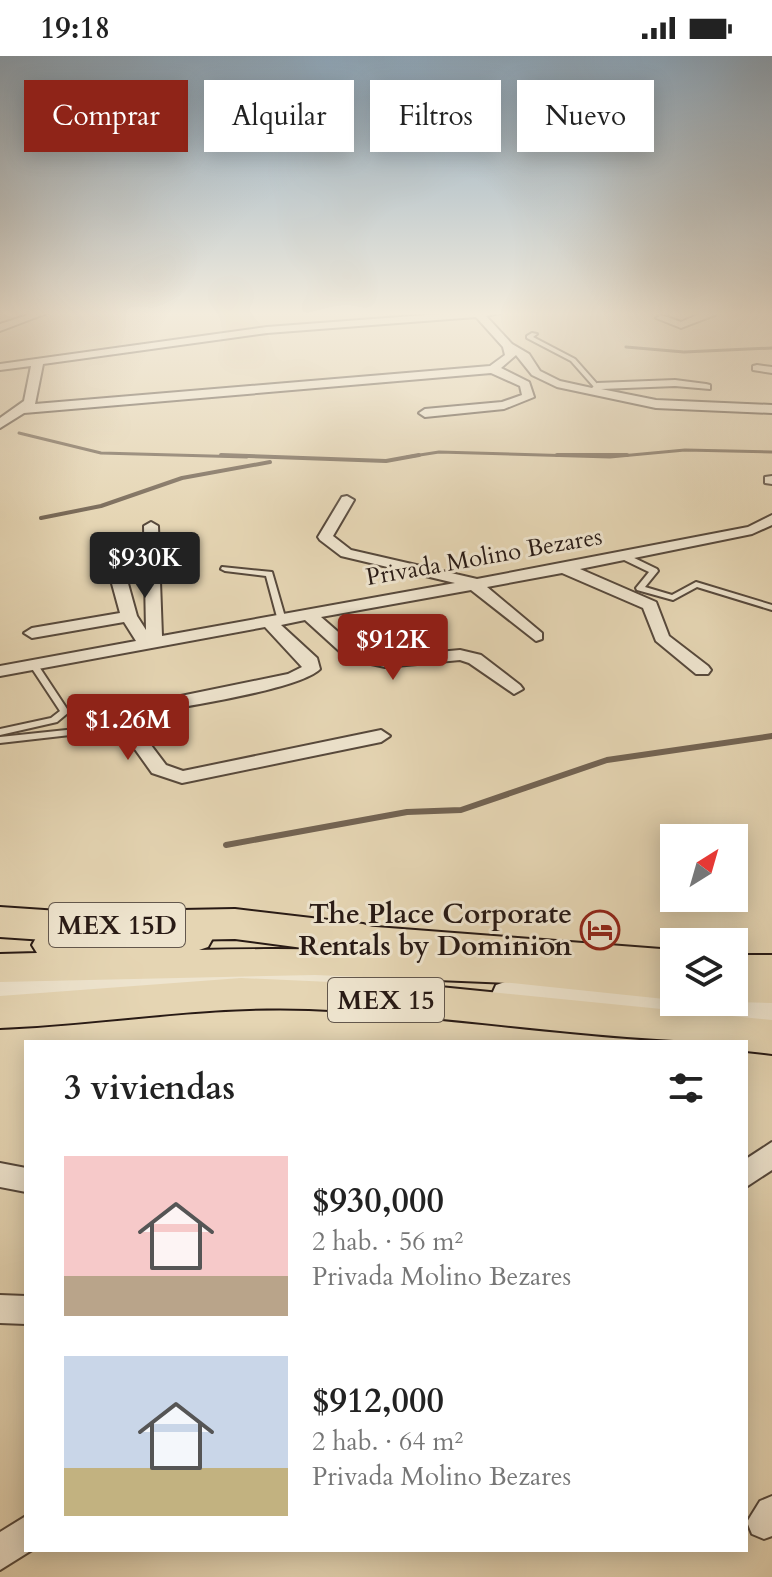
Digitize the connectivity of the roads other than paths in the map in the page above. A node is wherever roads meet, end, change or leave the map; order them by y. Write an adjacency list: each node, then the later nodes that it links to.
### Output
1 (34, 383): 9 (street)
2 (329, 383): 9 (street)
3 (523, 383): 11 (street)
4 (556, 383): 7 (street)
5 (593, 383): 6 (lane)
6 (596, 386): 7 (street); 8 (street)
7 (569, 387): 10 (street)
8 (706, 387)
9 (24, 409): 12 (street)
10 (772, 409)
11 (425, 413)
12 (0, 424)
13 (347, 500): 20 (street)
14 (772, 519): 16 (street, Privada Molino Bezares)
15 (151, 526): 27 (street)
16 (623, 556): 17 (street, Privada Molino Bezares); 21 (lane)
17 (564, 568): 20 (street, Privada Molino Bezares); 29 (street)
18 (116, 569): 23 (street)
19 (225, 569): 24 (lane)
20 (473, 583): 22 (street, Privada Molino Bezares); 26 (street)
21 (772, 608)
22 (306, 613): 24 (street, Privada Molino Bezares); 31 (street)
23 (129, 616): 25 (street); 27 (street)
24 (274, 619): 27 (street, Privada Molino Bezares); 34 (street)
25 (32, 633)
26 (536, 636)
27 (150, 642): 28 (street, Privada Molino Bezares)
28 (33, 664): 30 (street, Privada Molino Bezares); 32 (lane)
29 (702, 670)
30 (0, 671)
31 (514, 689)
32 (0, 732)
33 (76, 732): 35 (lane)
34 (381, 736)
35 (0, 740)
36 (0, 922): 37 (highway, MEX 15D)
37 (363, 940): 38 (main road, MEX 15); 39 (highway, MEX 15)
38 (0, 946)
39 (660, 964)
40 (0, 968): 44 (main road)
41 (748, 970): 42 (highway)
42 (772, 970)
43 (0, 985): 48 (main road)
44 (660, 985)
45 (748, 988): 46 (main road)
46 (772, 989)
47 (0, 1012): 49 (highway, MEX 15)
48 (772, 1015)
49 (772, 1037)
50 (772, 1154): 51 (street)
51 (748, 1173)
52 (0, 1175): 53 (street)
53 (24, 1180)
54 (0, 1309): 55 (street)
55 (24, 1310)
56 (24, 1535): 57 (street)
57 (0, 1553)

